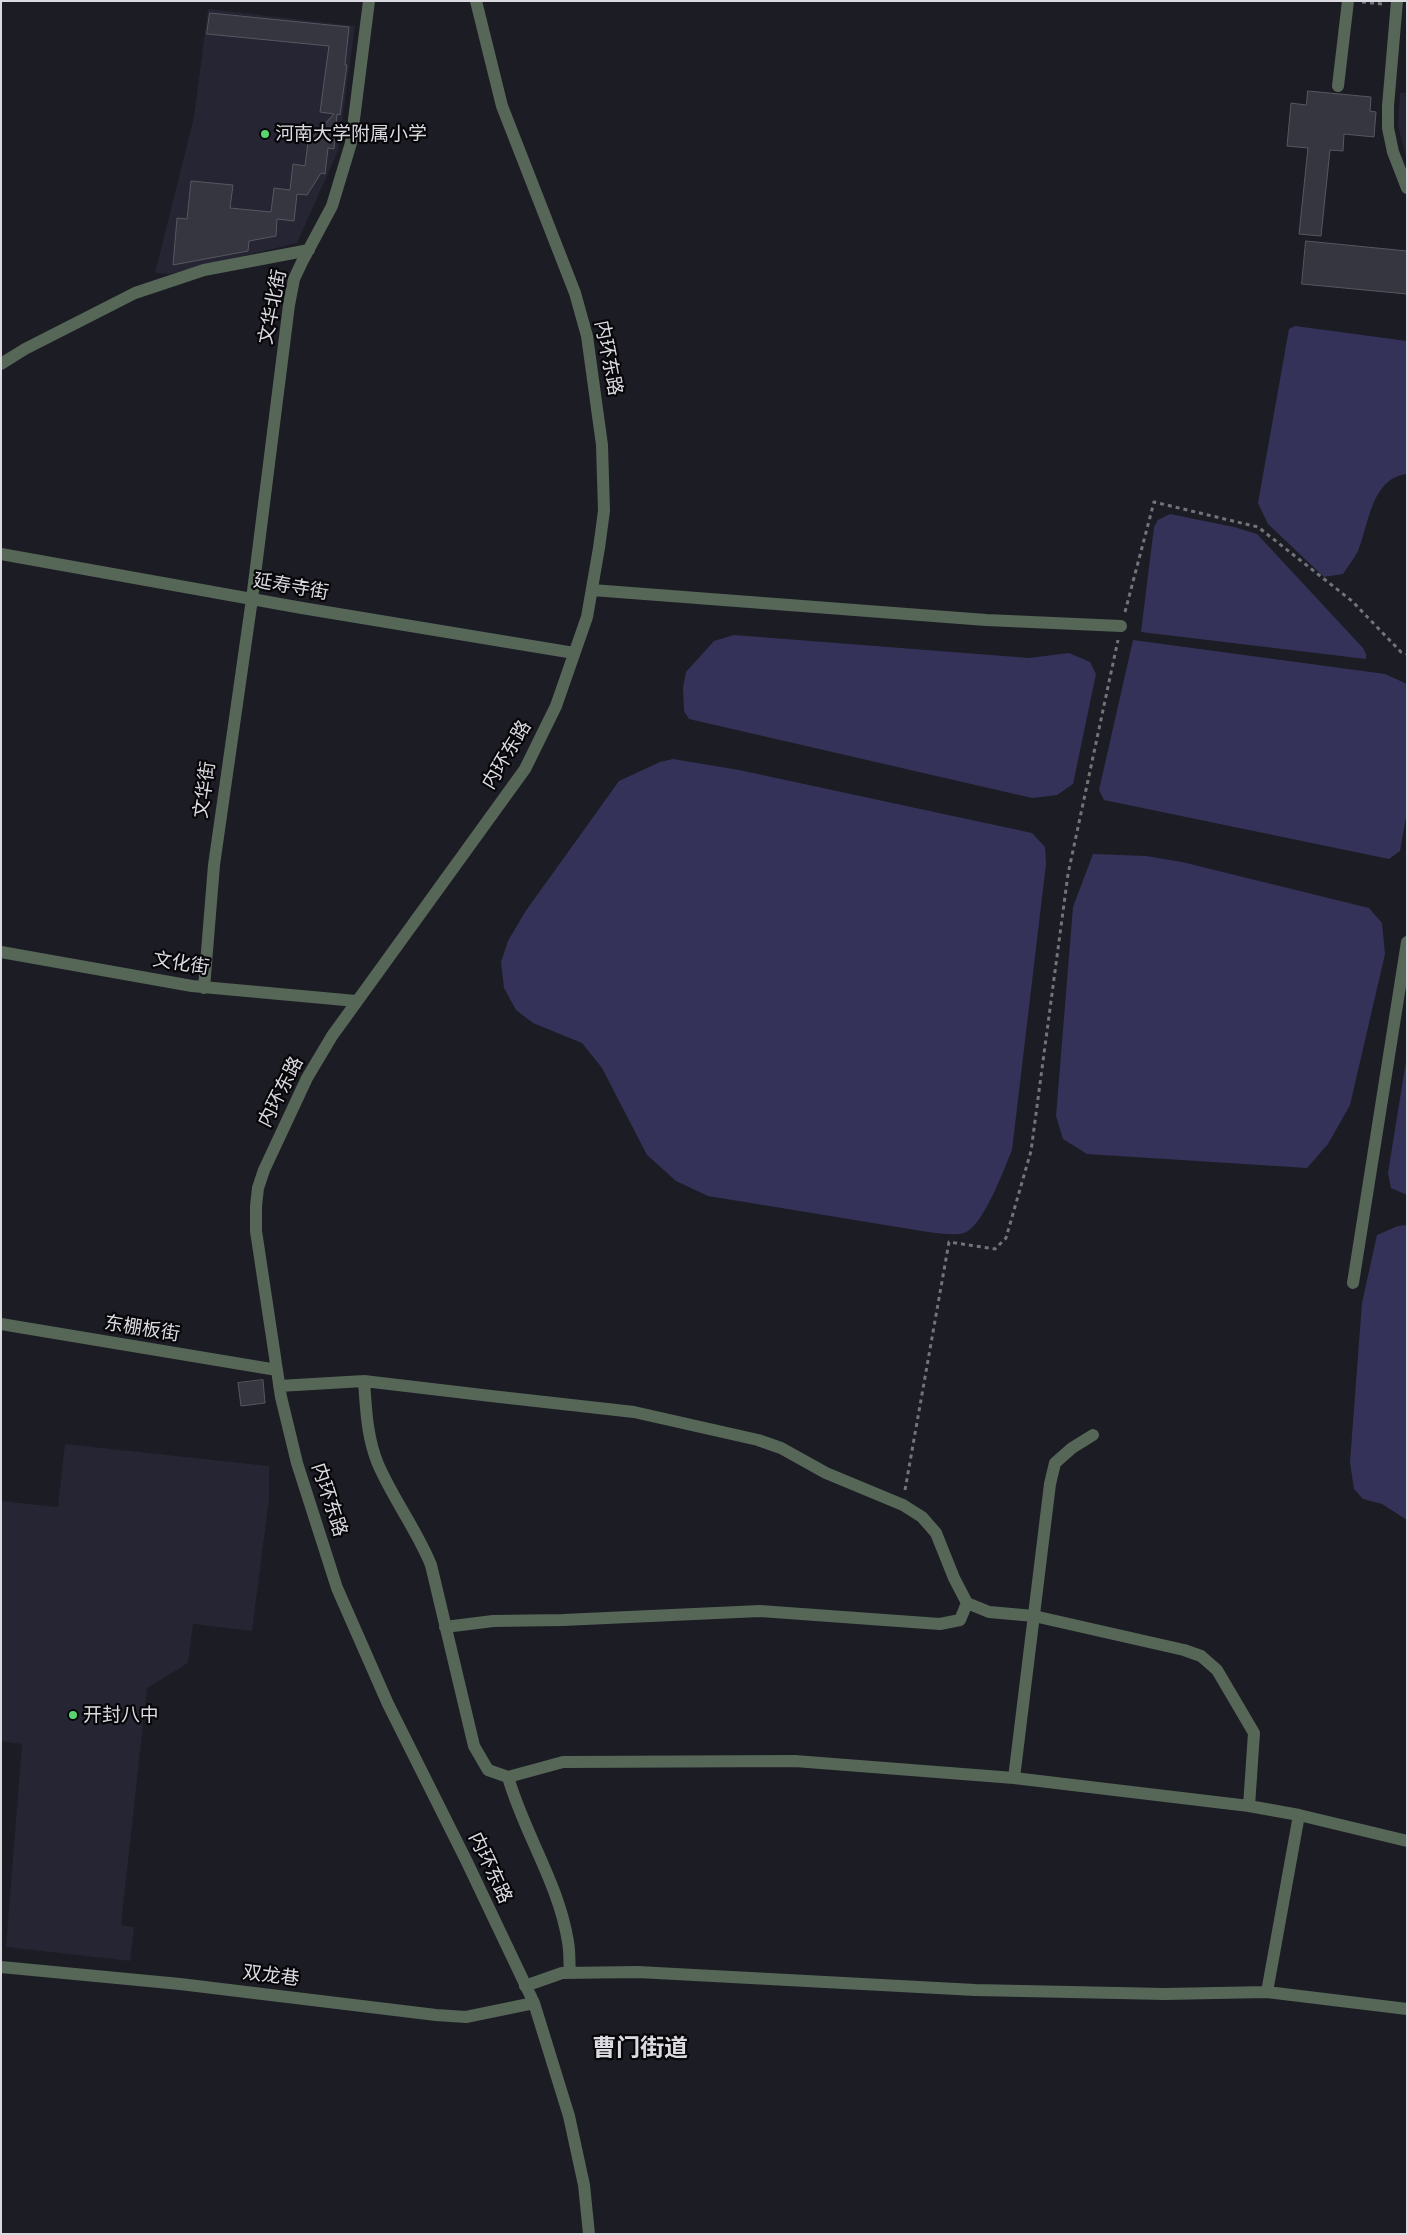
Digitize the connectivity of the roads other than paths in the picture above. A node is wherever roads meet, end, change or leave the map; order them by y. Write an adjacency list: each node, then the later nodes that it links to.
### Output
1 (370, 1): 7 (street, 文华北街)
2 (476, 1): 10 (street, 内环东路)
3 (1348, 1): 5 (street)
4 (1397, 1): 6 (street)
5 (1338, 86)
6 (1407, 188)
7 (309, 250): 8 (street); 11 (street, 文华北街)
8 (1, 364)
9 (1, 554): 11 (street, 延寿寺街)
10 (592, 590): 12 (street); 13 (street, 内环东路)
11 (252, 599): 13 (street, 延寿寺街); 16 (street, 文华街)
12 (1121, 626)
13 (574, 653): 17 (street, 内环东路)
14 (1407, 942): 18 (street)
15 (1, 952): 16 (street, 文化街)
16 (204, 988): 17 (street, 文化街)
17 (356, 1002): 20 (street, 内环东路)
18 (1353, 1283)
19 (1, 1324): 20 (street, 东棚板街)
20 (277, 1370): 22 (street, 内环东路)
21 (364, 1381): 22 (street); 24 (street); 26 (street)
22 (279, 1386): 34 (street, 内环东路)
23 (1093, 1435): 25 (street)
24 (968, 1603): 25 (street); 26 (street)
25 (1034, 1616): 28 (street); 29 (street)
26 (445, 1627): 27 (street)
27 (508, 1777): 28 (street); 33 (street)
28 (1014, 1778): 29 (street)
29 (1249, 1806): 30 (street)
30 (1299, 1815): 31 (street); 35 (street)
31 (1407, 1841)
32 (1, 1966): 36 (street, 双龙巷)
33 (570, 1973): 34 (street); 35 (street)
34 (525, 1986): 36 (street, 内环东路)
35 (1267, 1992): 37 (street)
36 (534, 2003): 38 (street, 内环东路)
37 (1407, 2009)
38 (588, 2234)

